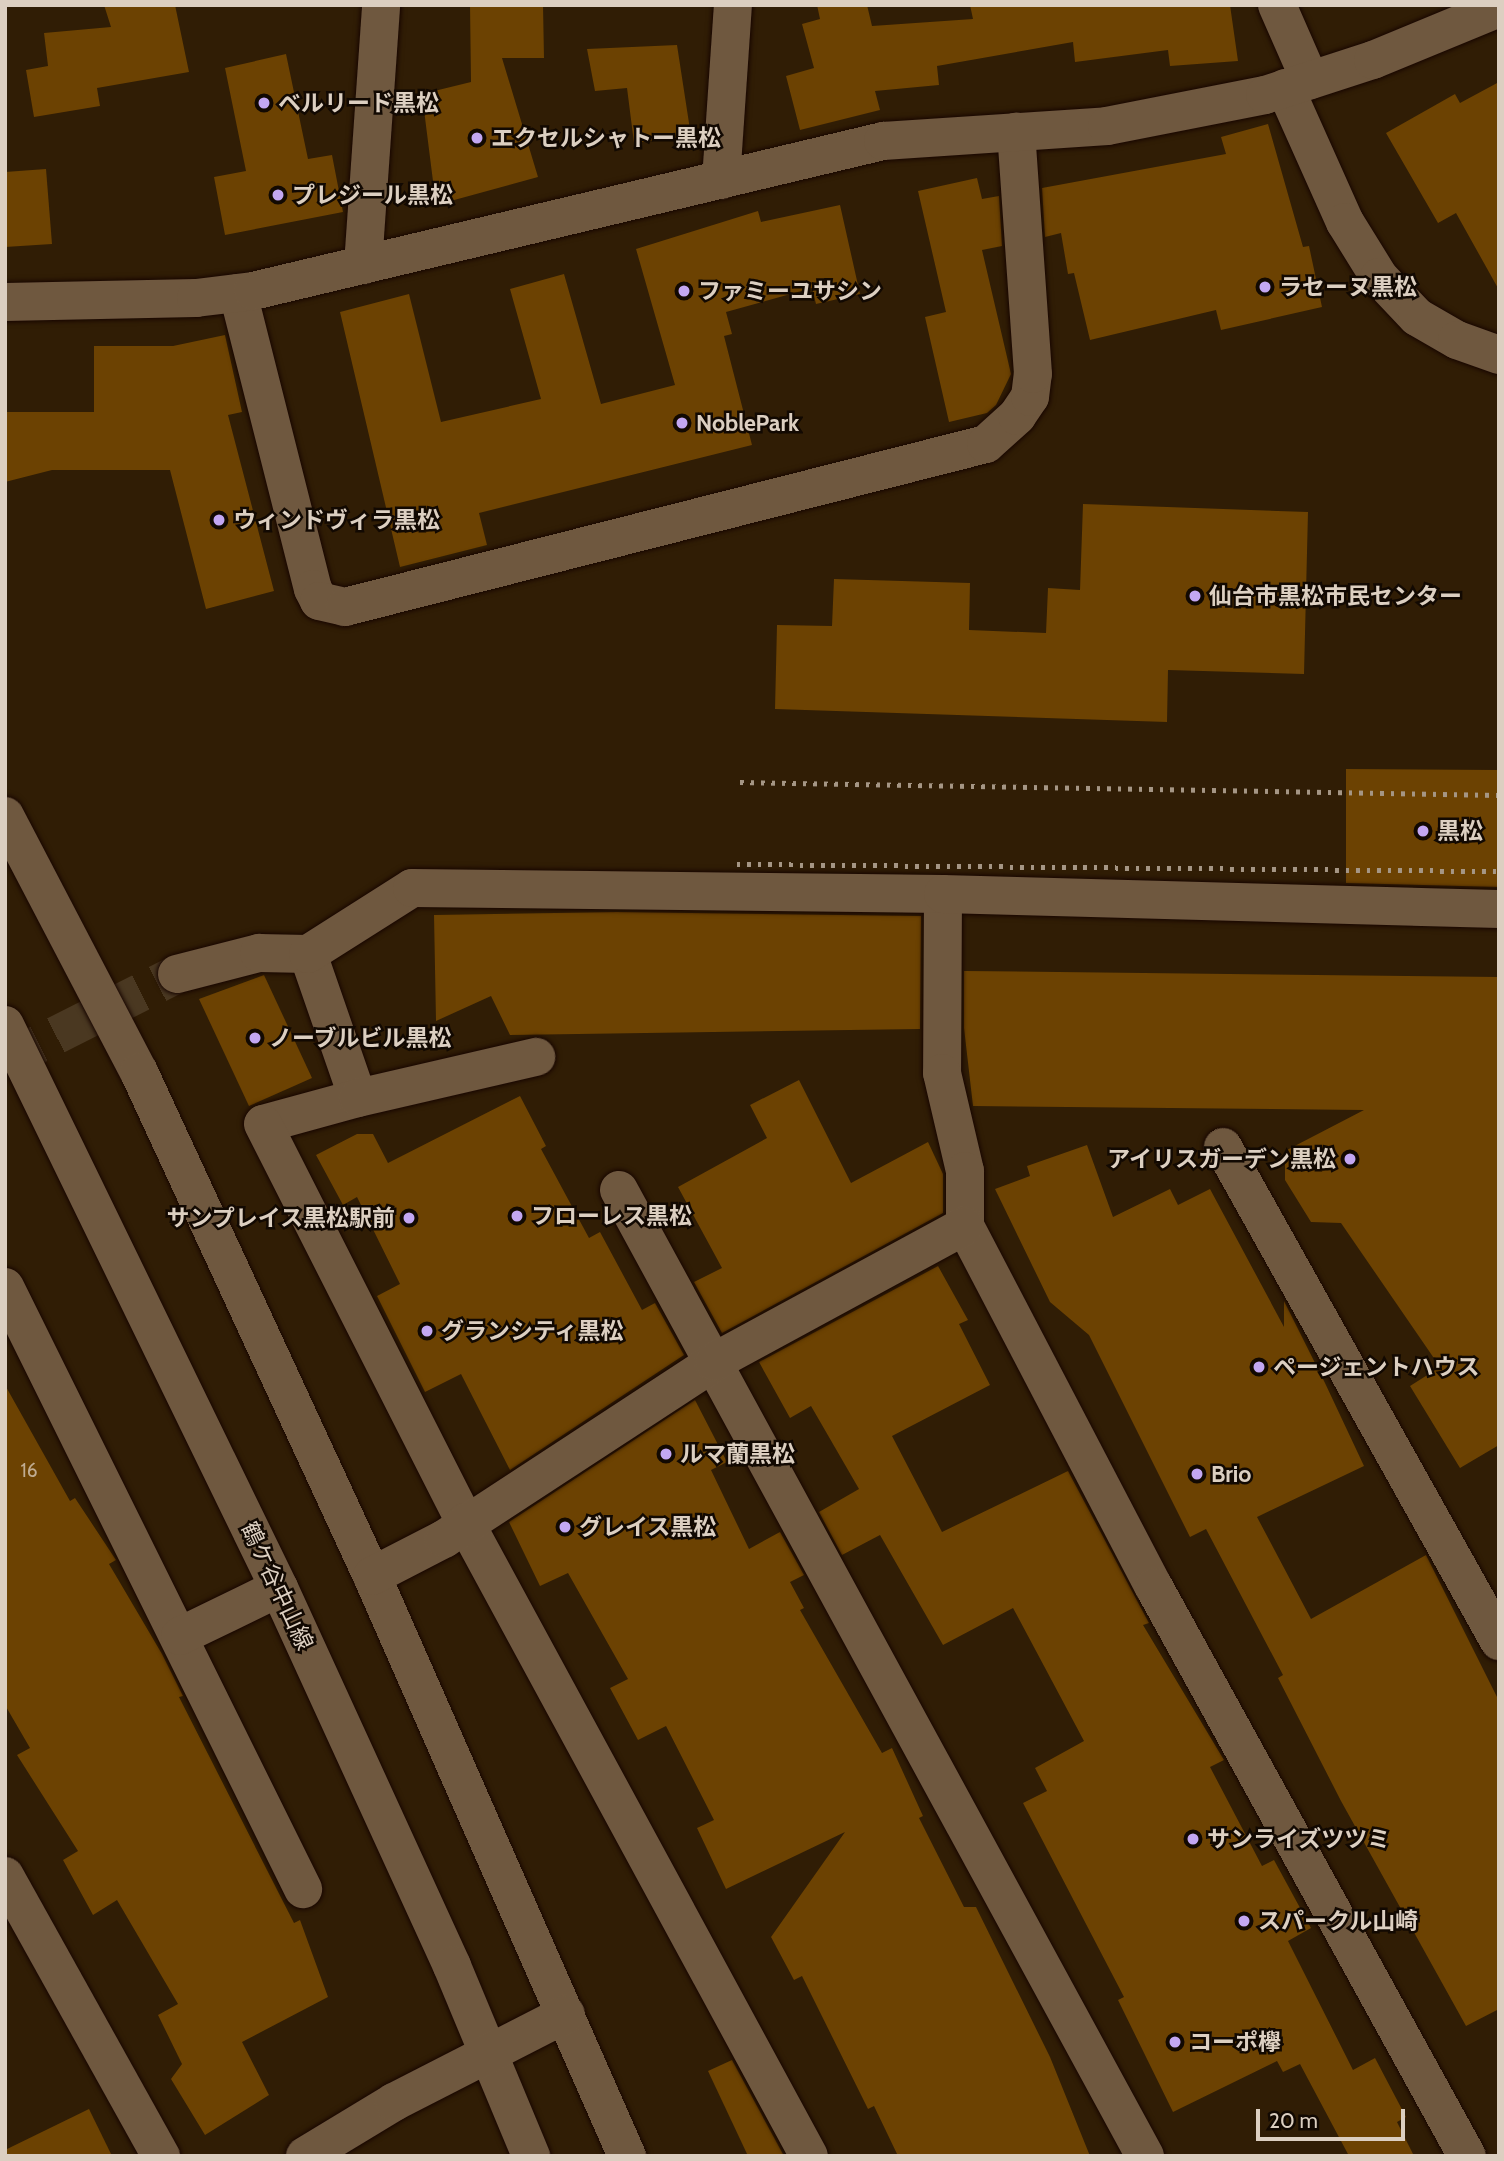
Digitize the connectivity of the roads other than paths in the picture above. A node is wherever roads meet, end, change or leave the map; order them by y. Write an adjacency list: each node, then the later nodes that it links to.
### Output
1 (381, 5): 8 (street)
2 (733, 5): 7 (street)
3 (1277, 5): 5 (street)
4 (1499, 8): 5 (street)
5 (1298, 84): 6 (street); 11 (street)
6 (1016, 132): 7 (street); 9 (street)
7 (721, 180): 8 (street)
8 (363, 265): 9 (street)
9 (238, 293): 10 (street)
10 (5, 302)
11 (1499, 355)
12 (5, 816): 26 (street)
13 (943, 894): 14 (street); 15 (street); 22 (street)
14 (1499, 909)
15 (308, 954): 16 (street); 19 (street)
16 (177, 974)
17 (5, 1025): 27 (street, 鶴ケ谷中山線)
18 (536, 1057): 19 (street)
19 (358, 1098): 25 (street)
20 (1223, 1147): 29 (street)
21 (619, 1190): 24 (street)
22 (965, 1226): 24 (street); 40 (street)
23 (5, 1287): 28 (street)
24 (714, 1362): 25 (street); 39 (street)
25 (465, 1522): 26 (street); 38 (street)
26 (372, 1576): 32 (street)
27 (279, 1588): 28 (street); 33 (street, 鶴ケ谷中山線)
28 (180, 1636): 31 (street)
29 (1499, 1641)
30 (5, 1876): 34 (street)
31 (303, 1889)
32 (566, 2014): 33 (street); 37 (street)
33 (488, 2053): 35 (street); 36 (street, 鶴ケ谷中山線)
34 (161, 2156)
35 (305, 2156)
36 (531, 2156)
37 (626, 2156)
38 (809, 2156)
39 (1145, 2156)
40 (1467, 2156)

